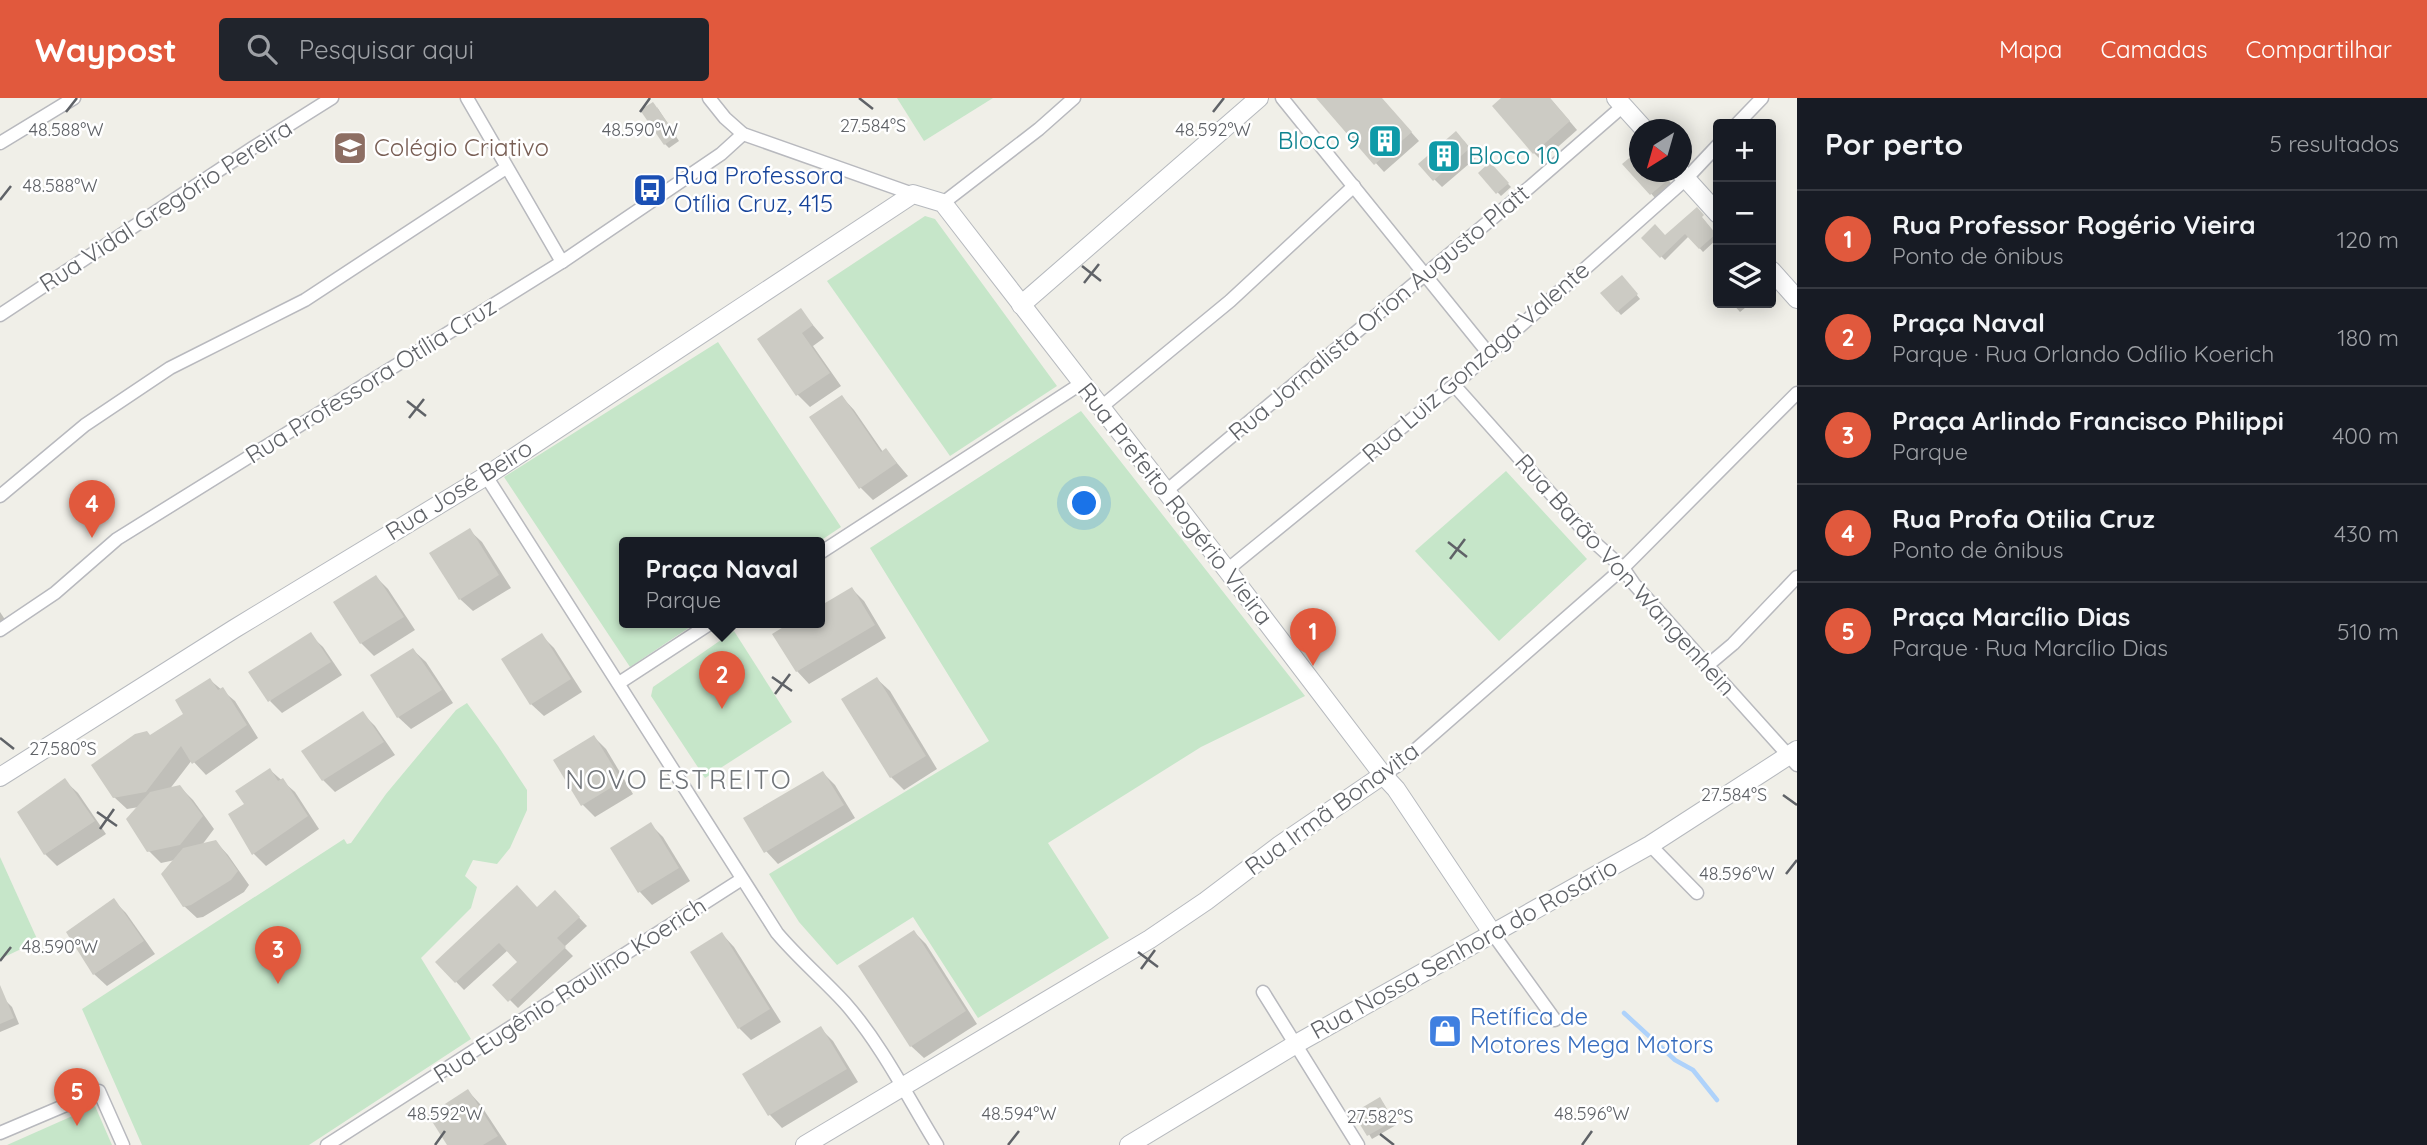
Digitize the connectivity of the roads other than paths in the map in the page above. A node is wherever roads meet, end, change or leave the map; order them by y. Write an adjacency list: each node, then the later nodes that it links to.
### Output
1 (74, 98): 13 (street)
2 (332, 98): 28 (street, Rua Vidal Gregório Pereira)
3 (467, 98): 16 (street)
4 (709, 98): 12 (street)
5 (1074, 98): 21 (street)
6 (1259, 98): 27 (street)
7 (1282, 98): 19 (street)
8 (1762, 98): 11 (street)
9 (1619, 102): 10 (street); 24 (street, Rua Jornalista Orion Augusto Platt)
10 (1635, 119)
11 (1742, 119)
12 (743, 134): 20 (street); 23 (street, Rua Professora Otília Cruz)
13 (0, 143)
14 (1713, 149): 15 (street, Rua Luiz Gonzaga Valente)
15 (1692, 167)
16 (506, 168): 23 (street); 36 (street)
17 (1675, 182): 29 (street, Rua Luiz Gonzaga Valente)
18 (1689, 182): 22 (street)
19 (1354, 186): 24 (street); 33 (street)
20 (913, 194): 21 (street); 34 (street, Rua José Beiro)
21 (943, 203): 27 (street, Rua Prefeito Rogério Vieira)
22 (1713, 208)
23 (562, 262): 42 (street, Rua Professora Otília Cruz)
24 (1426, 273): 29 (street); 35 (street, Rua Jornalista Orion Augusto Platt)
25 (1776, 276): 26 (street)
26 (1797, 299)
27 (1021, 305): 30 (street, Rua Prefeito Rogério Vieira)
28 (0, 315)
29 (1489, 354): 31 (street, Rua Luiz Gonzaga Valente)
30 (1082, 383): 33 (street, Rua Prefeito Rogério Vieira); 37 (street)
31 (1454, 385): 38 (street, Rua Barão Von Wangenhein); 39 (street, Rua Luiz Gonzaga Valente)
32 (1797, 393): 38 (street, Rua Irmã Bonavita)
33 (1100, 408): 35 (street, Rua Prefeito Rogério Vieira)
34 (486, 476): 44 (street); 47 (street, Rua José Beiro)
35 (1165, 492): 39 (street, Rua Prefeito Rogério Vieira)
36 (0, 496)
37 (825, 550)
38 (1623, 568): 43 (street, Rua Barão Von Wangenhein); 46 (street, Rua Irmã Bonavita)
39 (1227, 570): 46 (street, Rua Prefeito Rogério Vieira)
40 (1797, 577): 43 (street)
41 (703, 628): 44 (street)
42 (0, 630)
43 (1708, 665): 45 (street, Rua Barão Von Wangenhein)
44 (619, 683): 49 (street)
45 (1794, 757): 48 (street, Rua Nossa Senhora do Rosário)
46 (1382, 775): 51 (street, Rua Prefeito Rogério Vieira); 55 (street, Rua Irmã Bonavita)
47 (0, 778)
48 (1650, 845): 50 (street); 51 (street, Rua Nossa Senhora do Rosário)
49 (742, 880): 55 (street); 59 (street, Rua Eugênio Raulino Koerich)
50 (1697, 893)
51 (1493, 934): 53 (street, Rua Prefeito Rogério Vieira); 54 (street, Rua Nossa Senhora do Rosário)
52 (1263, 992): 54 (street)
53 (1555, 1020)
54 (1296, 1044): 57 (street, Rua Nossa Senhora do Rosário); 62 (street)
55 (901, 1086): 60 (street, Rua Irmã Bonavita); 61 (street)
56 (0, 1133): 58 (street)
57 (1136, 1143)
58 (123, 1145)
59 (327, 1145)
60 (805, 1145)
61 (937, 1145)
62 (1358, 1145)

